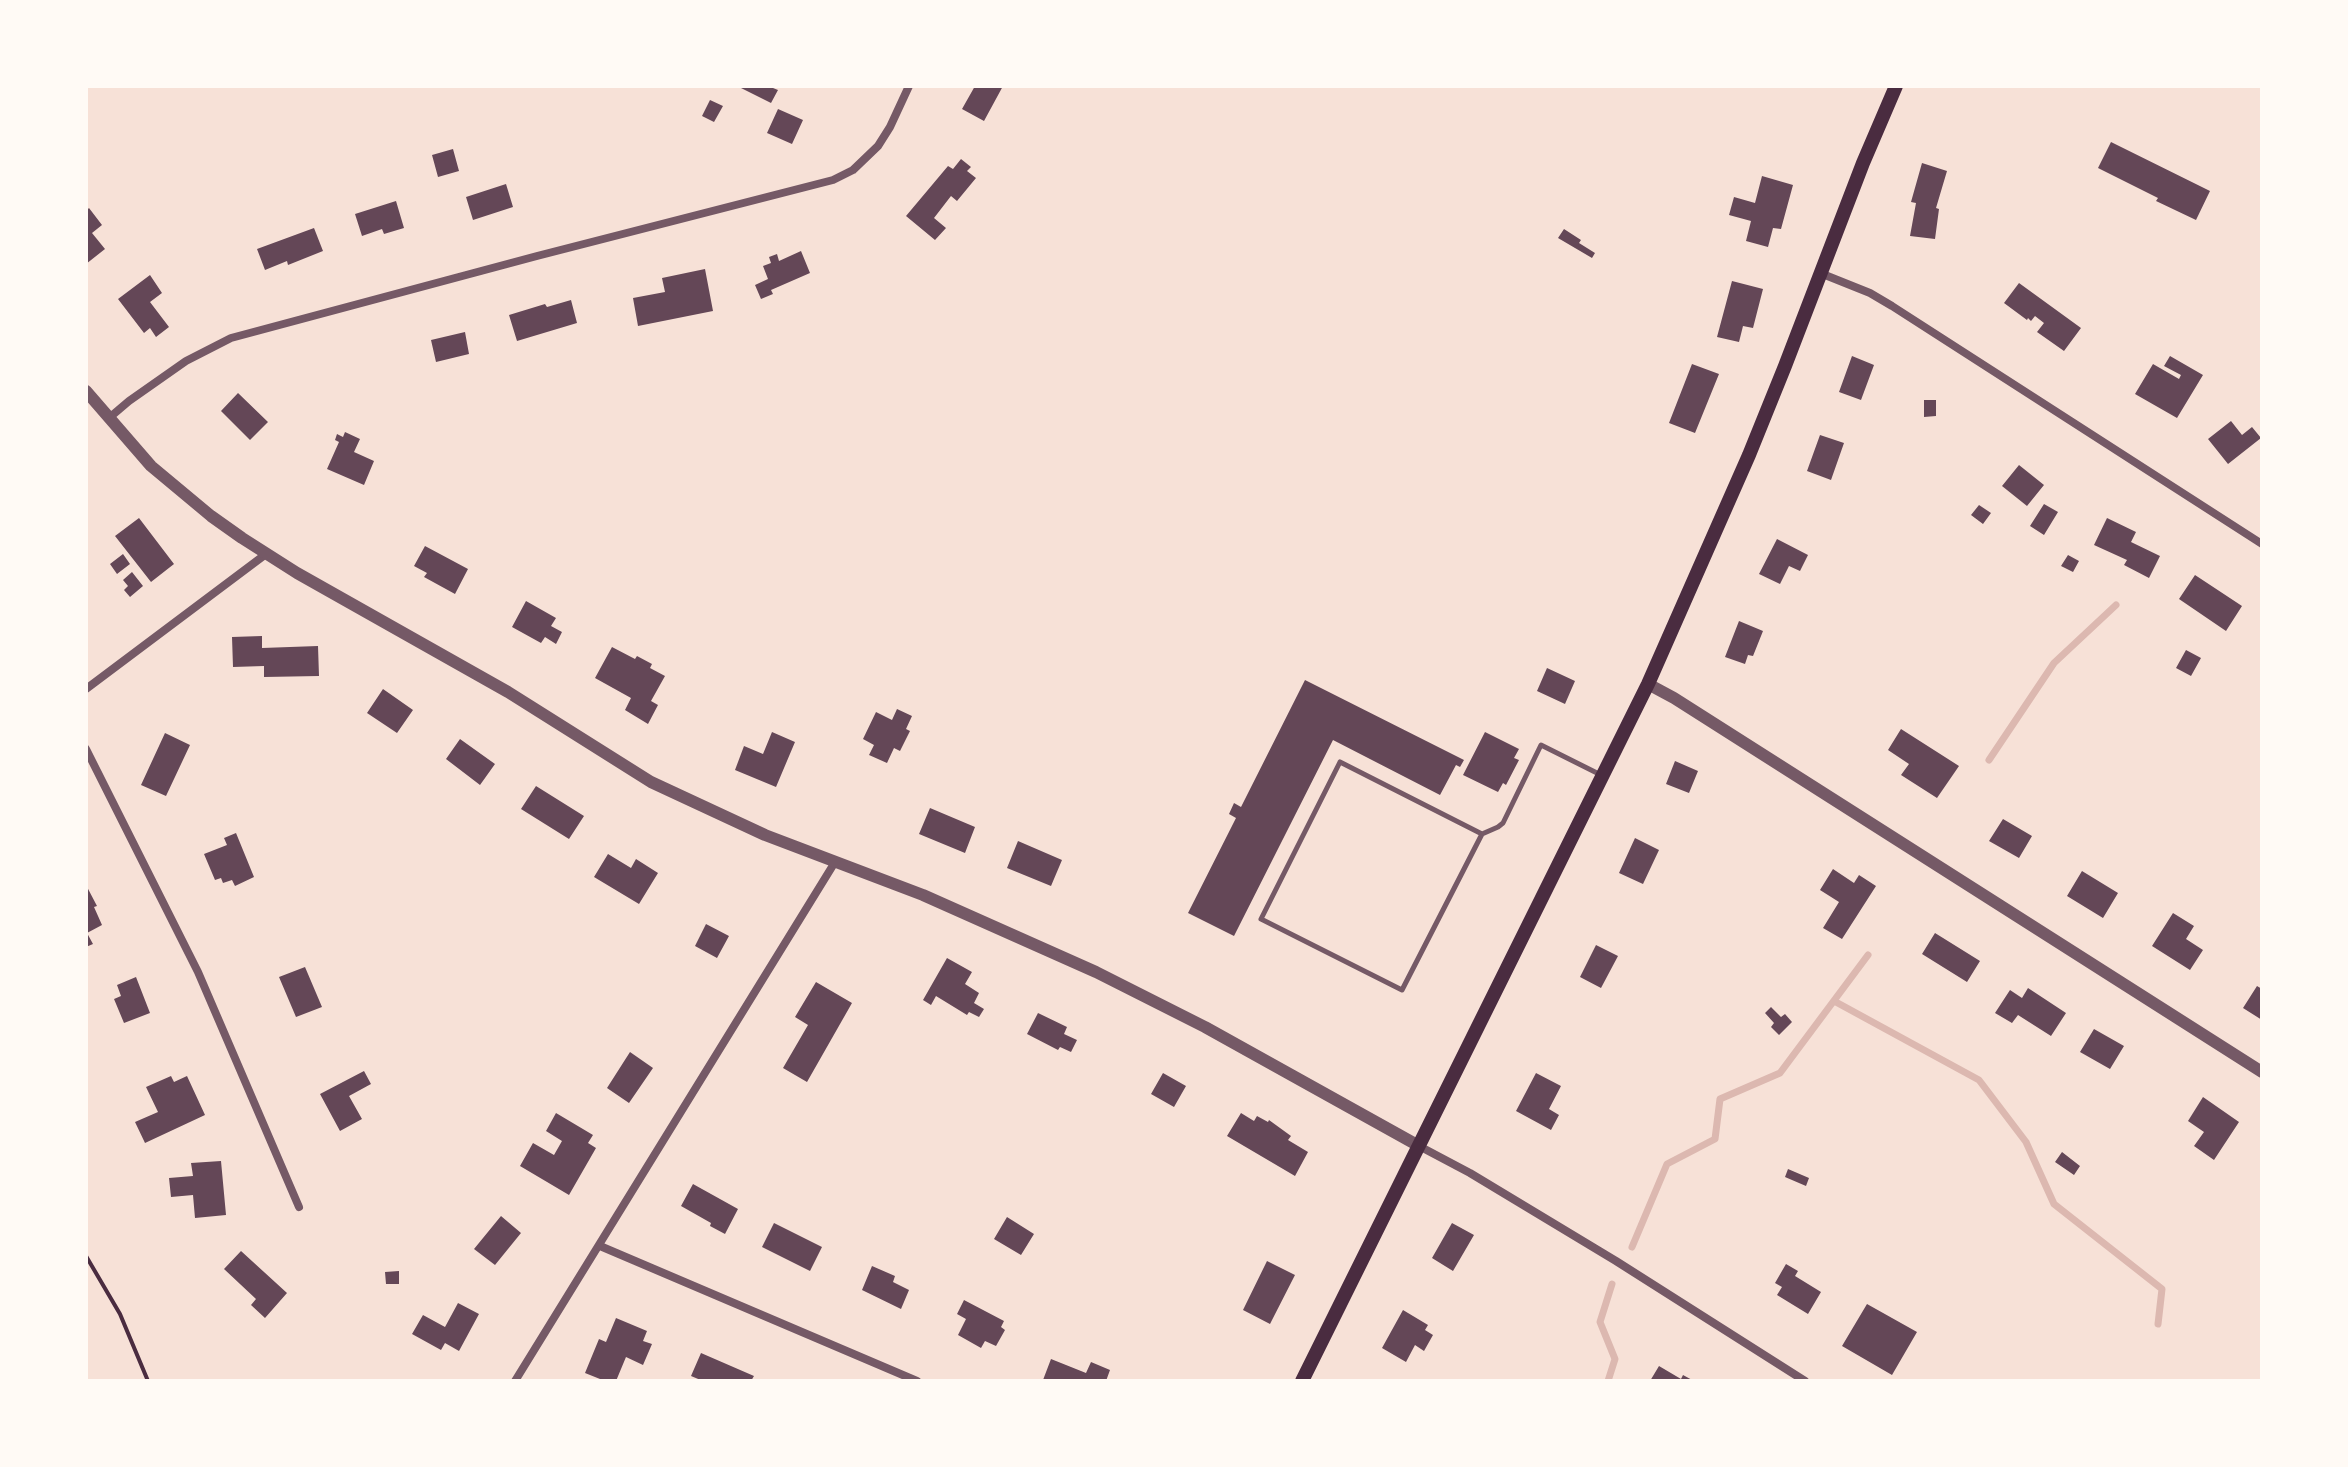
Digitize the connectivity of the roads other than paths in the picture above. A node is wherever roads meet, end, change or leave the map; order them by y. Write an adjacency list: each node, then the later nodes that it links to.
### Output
1 (909, 86): 5 (street)
2 (1896, 86): 3 (main road)
3 (1820, 273): 6 (street); 8 (main road)
4 (86, 391): 5 (street)
5 (109, 418): 7 (street)
6 (2262, 544)
7 (266, 554): 9 (street); 13 (street)
8 (1648, 684): 11 (main road); 14 (street)
9 (86, 689)
10 (86, 749): 16 (street)
11 (1604, 777): 12 (lane); 15 (main road)
12 (1482, 834): 12 (lane)
13 (835, 862): 15 (street); 17 (street)
14 (2262, 1072)
15 (1419, 1146): 20 (main road); 21 (street)
16 (299, 1207)
17 (600, 1246): 18 (street); 19 (street)
18 (515, 1381)
19 (917, 1381)
20 (1302, 1381)
21 (1805, 1381)

